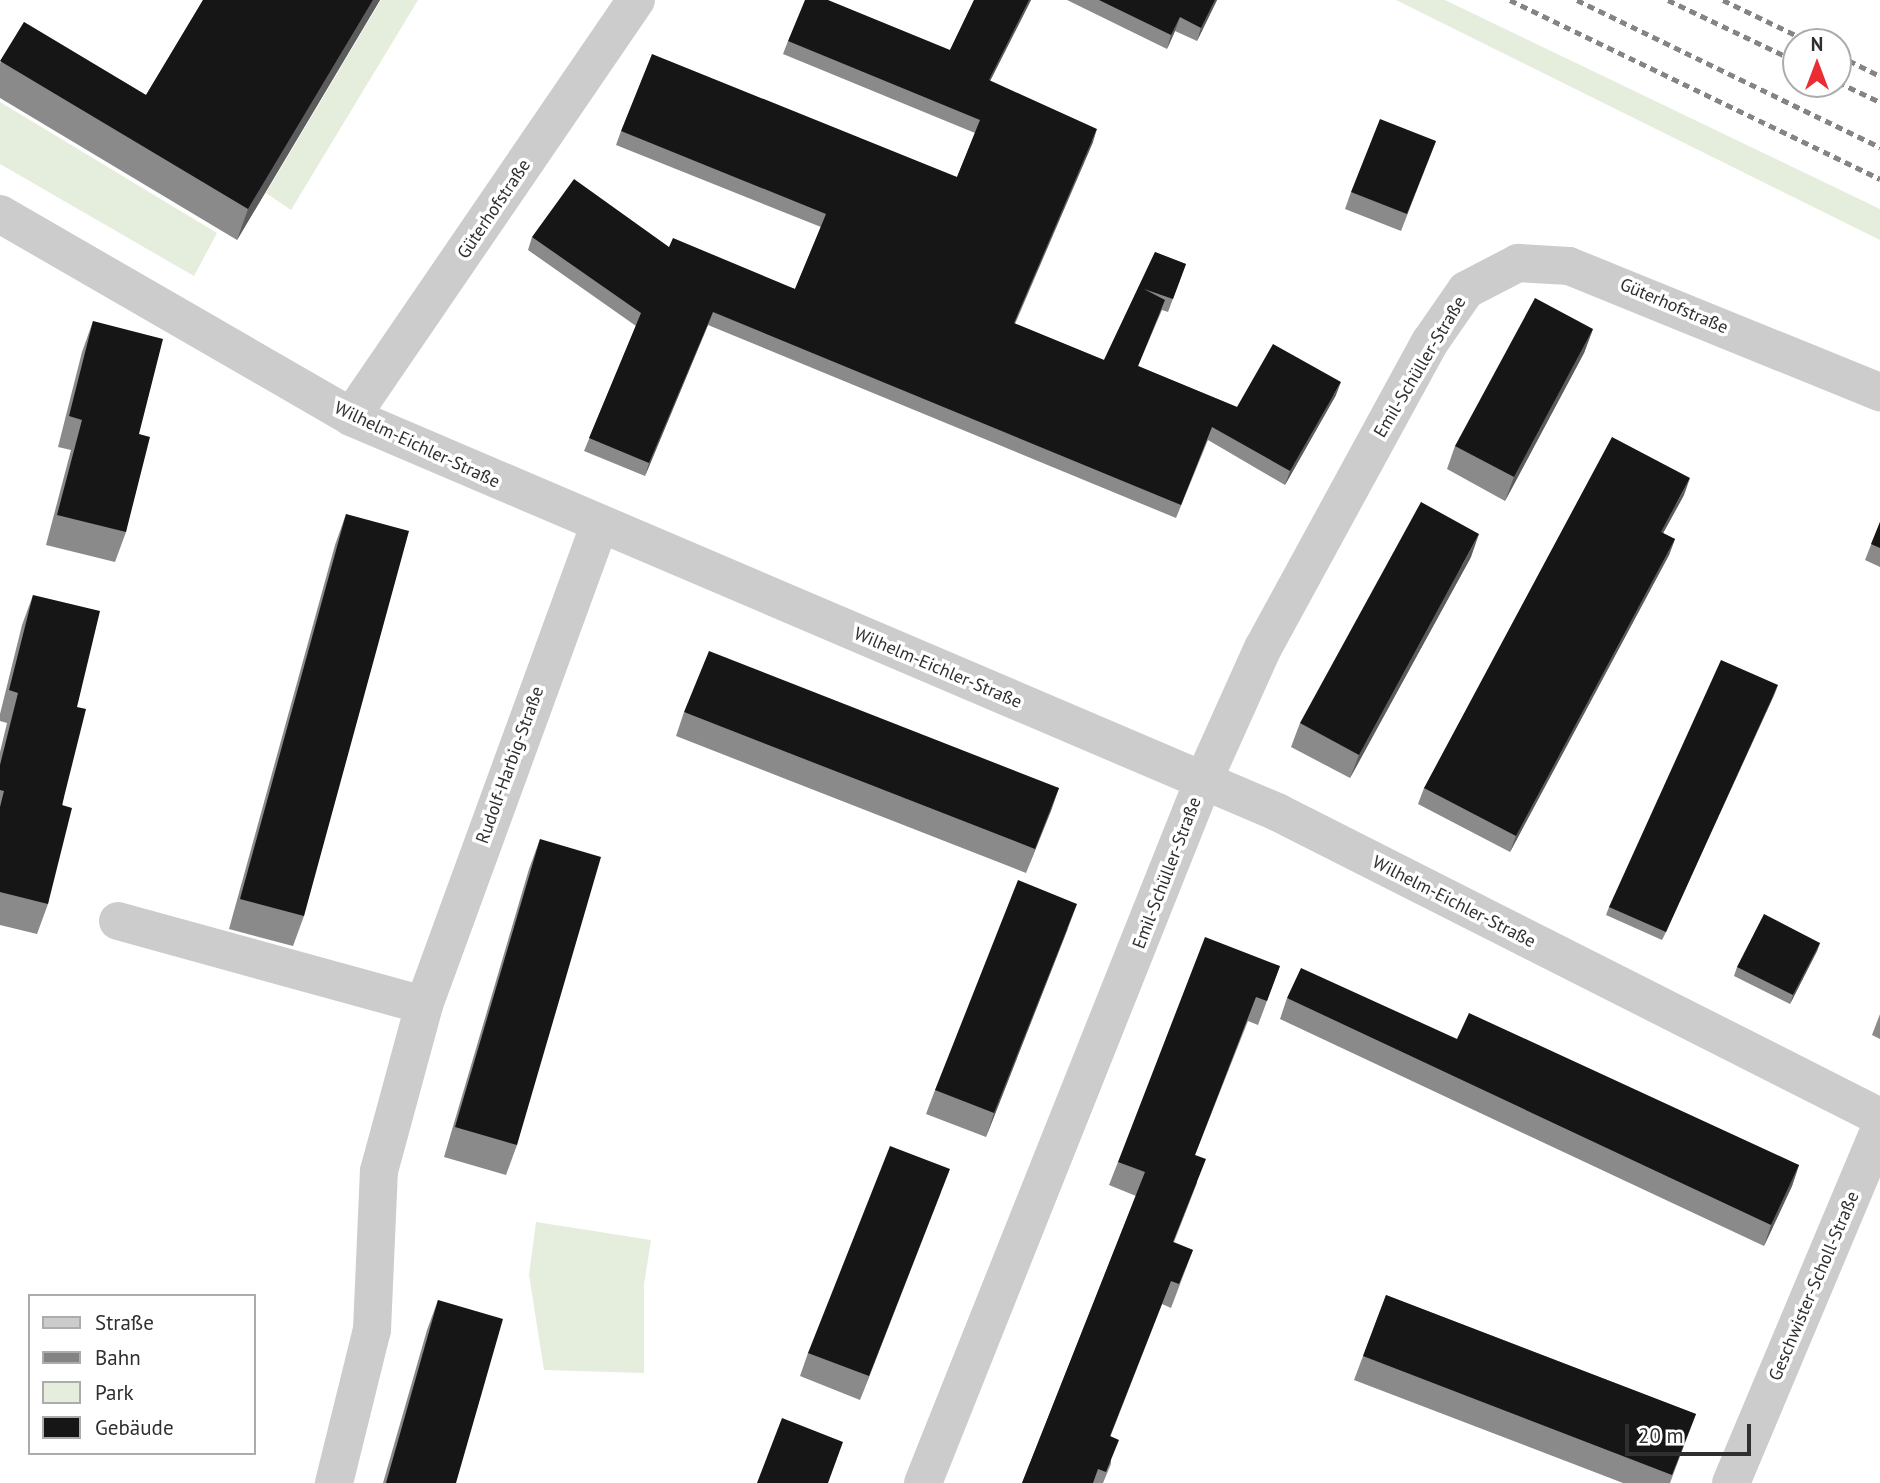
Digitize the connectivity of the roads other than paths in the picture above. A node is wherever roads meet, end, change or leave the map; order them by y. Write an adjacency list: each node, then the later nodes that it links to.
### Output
1 (636, 0): 5 (street, Güterhofstraße)
2 (0, 214): 5 (street, Wilhelm-Eichler-Straße)
3 (1466, 290): 4 (street, Güterhofstraße); 7 (street, Emil-Schüller-Straße)
4 (1880, 392)
5 (351, 417): 6 (street, Wilhelm-Eichler-Straße)
6 (599, 526): 7 (street, Wilhelm-Eichler-Straße); 9 (street, Rudolf-Harbig-Straße)
7 (1204, 779): 10 (street, Wilhelm-Eichler-Straße); 13 (street, Emil-Schüller-Straße)
8 (118, 921): 9 (street)
9 (424, 1005): 12 (street, Rudolf-Harbig-Straße)
10 (1880, 1117)
11 (1880, 1128): 14 (street, Geschwister-Scholl-Straße)
12 (334, 1483)
13 (923, 1483)
14 (1731, 1483)

